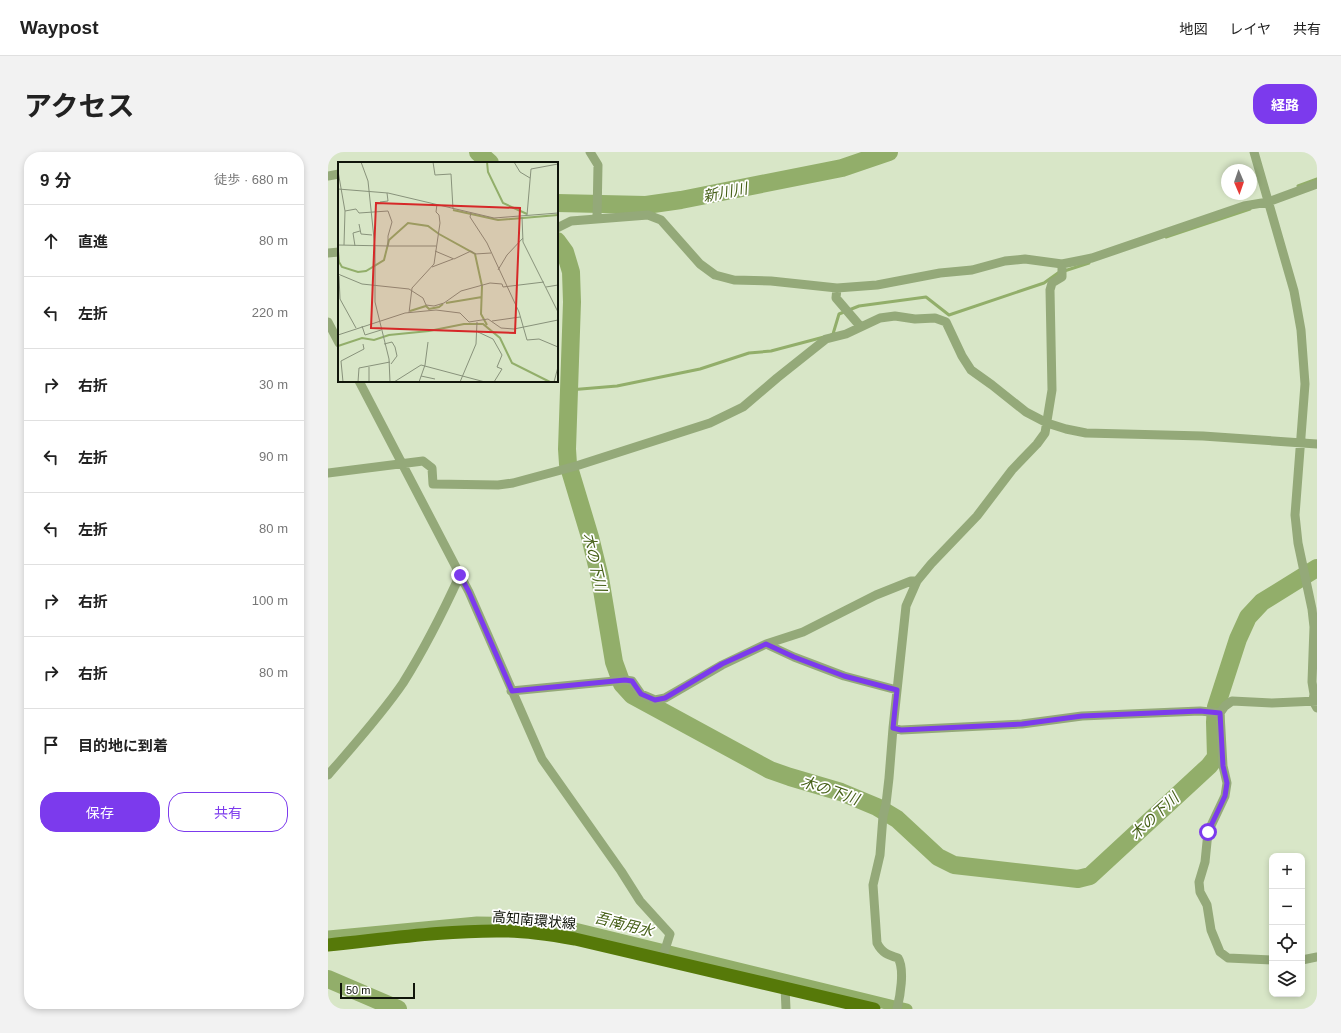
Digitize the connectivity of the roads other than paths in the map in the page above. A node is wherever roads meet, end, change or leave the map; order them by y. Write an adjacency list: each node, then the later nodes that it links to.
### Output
1 (590, 152): 7 (street)
2 (1254, 152): 6 (street)
3 (338, 174): 4 (street)
4 (328, 176)
5 (1317, 184): 6 (street)
6 (1268, 202): 11 (street); 18 (street)
7 (597, 216): 8 (street); 12 (street)
8 (558, 227)
9 (338, 252): 10 (street)
10 (328, 253)
11 (1062, 269): 12 (street); 17 (street)
12 (837, 288): 14 (street)
13 (328, 322): 15 (street)
14 (860, 326): 17 (street); 20 (street)
15 (338, 341)
16 (360, 382): 20 (street)
17 (1047, 422): 18 (street); 23 (street)
18 (1301, 442): 19 (street); 24 (street)
19 (1317, 444)
20 (401, 463): 21 (street); 22 (street)
21 (328, 473)
22 (460, 575): 27 (street); 31 (street)
23 (917, 581): 25 (street); 26 (street)
24 (1315, 626): 28 (street)
25 (766, 644): 26 (street); 27 (street)
26 (897, 690): 30 (street)
27 (512, 691): 33 (street)
28 (1316, 704): 29 (street)
29 (1217, 712): 30 (street); 36 (street)
30 (893, 728): 38 (street)
31 (328, 775)
32 (328, 945): 33 (main road, 高知南環状線)
33 (664, 953): 37 (main road, 高知南環状線)
34 (1317, 957): 35 (street)
35 (1305, 959)
36 (1269, 960)
37 (785, 988): 39 (street); 40 (main road, 高知南環状線)
38 (897, 1007)
39 (786, 1009)
40 (874, 1009)

